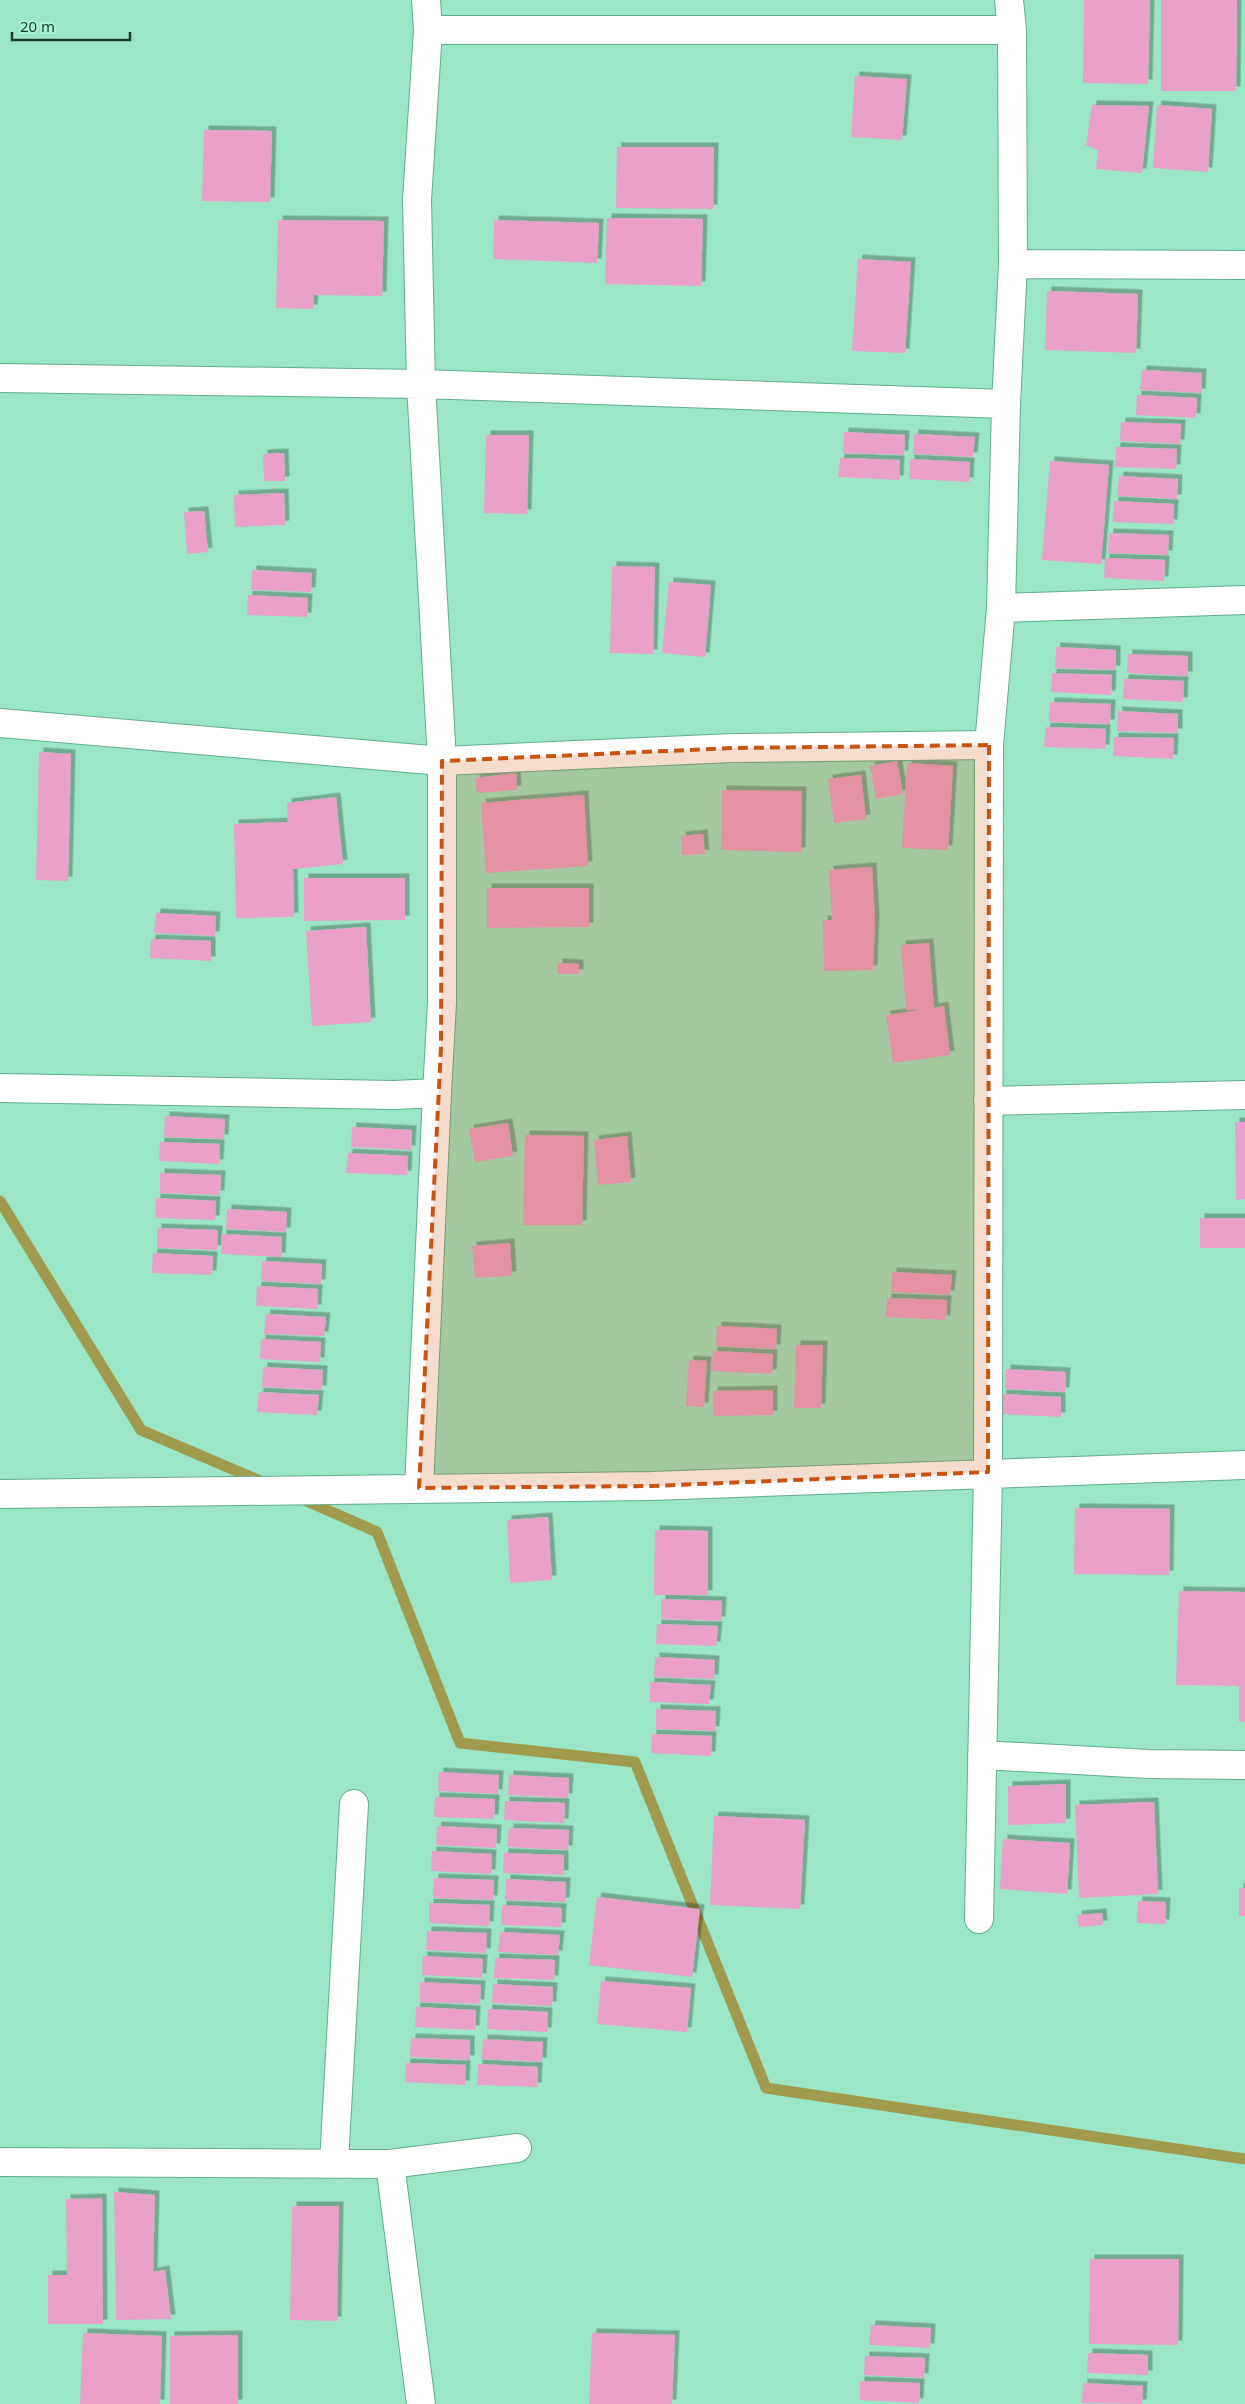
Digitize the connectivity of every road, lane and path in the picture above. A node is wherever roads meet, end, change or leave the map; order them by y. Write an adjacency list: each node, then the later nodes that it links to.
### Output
1 (426, 0): 3 (street)
2 (1009, 0): 4 (street)
3 (428, 30): 4 (street); 8 (street)
4 (1012, 30): 5 (street)
5 (1014, 264): 6 (street); 9 (street)
6 (1245, 265)
7 (0, 378): 8 (street)
8 (421, 384): 9 (street); 14 (street)
9 (1006, 404): 11 (street)
10 (1245, 600): 11 (street)
11 (1001, 608): 13 (street)
12 (0, 723): 14 (street)
13 (989, 745): 14 (street); 18 (street)
14 (442, 761): 16 (street)
15 (0, 1088): 16 (street)
16 (437, 1093): 21 (street)
17 (1245, 1095): 18 (street)
18 (988, 1101): 20 (street)
19 (1245, 1465): 20 (street)
20 (988, 1472): 21 (street); 23 (street)
21 (419, 1488): 22 (street)
22 (0, 1494)
23 (982, 1755): 24 (street); 26 (street)
24 (1245, 1766)
25 (354, 1804): 29 (street)
26 (979, 1919)
27 (517, 2148): 30 (street)
28 (0, 2162): 29 (street)
29 (334, 2163): 30 (street)
30 (390, 2164): 31 (street)
31 (421, 2404)

